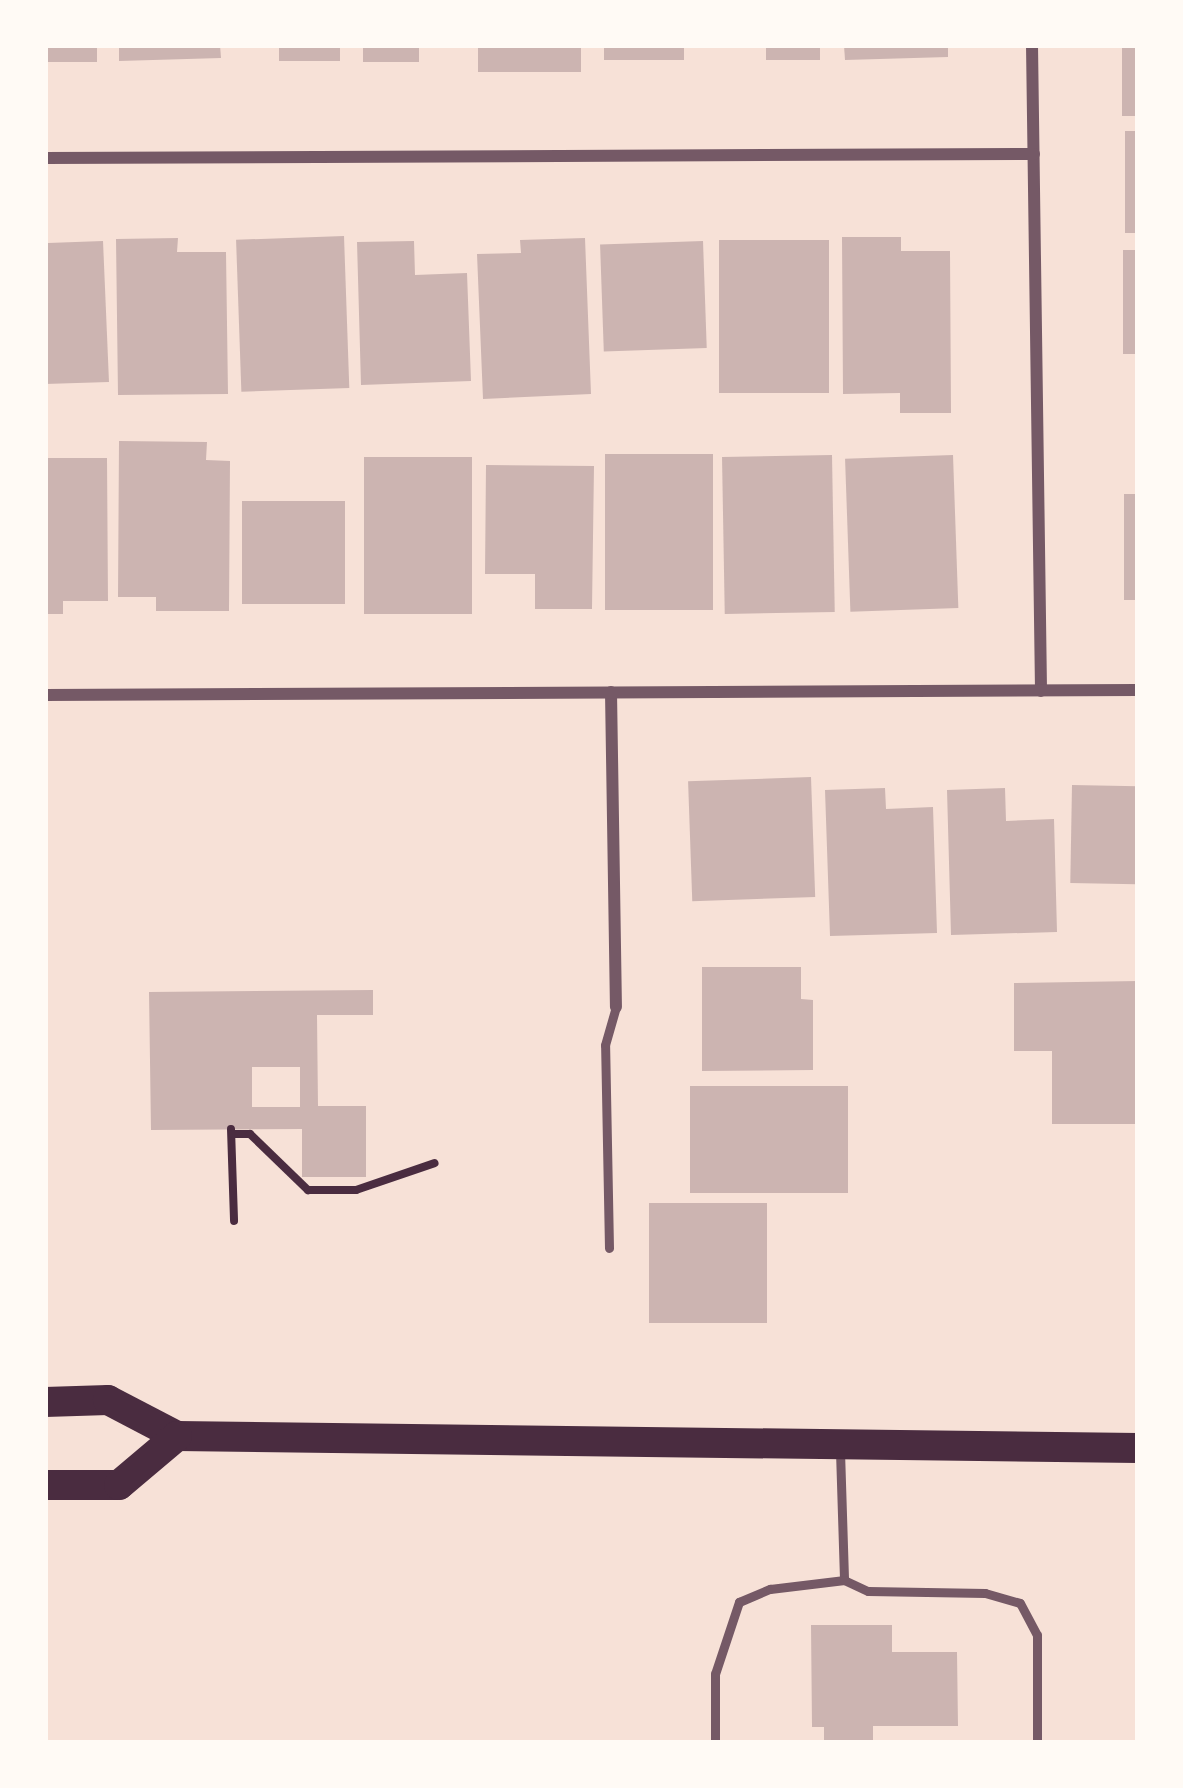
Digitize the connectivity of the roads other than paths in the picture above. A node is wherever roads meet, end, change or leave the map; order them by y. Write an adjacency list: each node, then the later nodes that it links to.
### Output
1 (1032, 45): 2 (street)
2 (1034, 154): 3 (street); 5 (street)
3 (45, 158)
4 (1138, 690): 5 (street)
5 (1041, 691): 6 (street)
6 (611, 692): 7 (street); 8 (street)
7 (45, 695)
8 (616, 1007): 9 (lane)
9 (609, 1248)
10 (45, 1402): 11 (main road)
11 (177, 1436): 12 (main road); 14 (main road)
12 (840, 1439): 13 (main road); 15 (lane)
13 (1138, 1448)
14 (45, 1485)
15 (844, 1580): 16 (lane); 17 (lane)
16 (715, 1743)
17 (1037, 1743)

